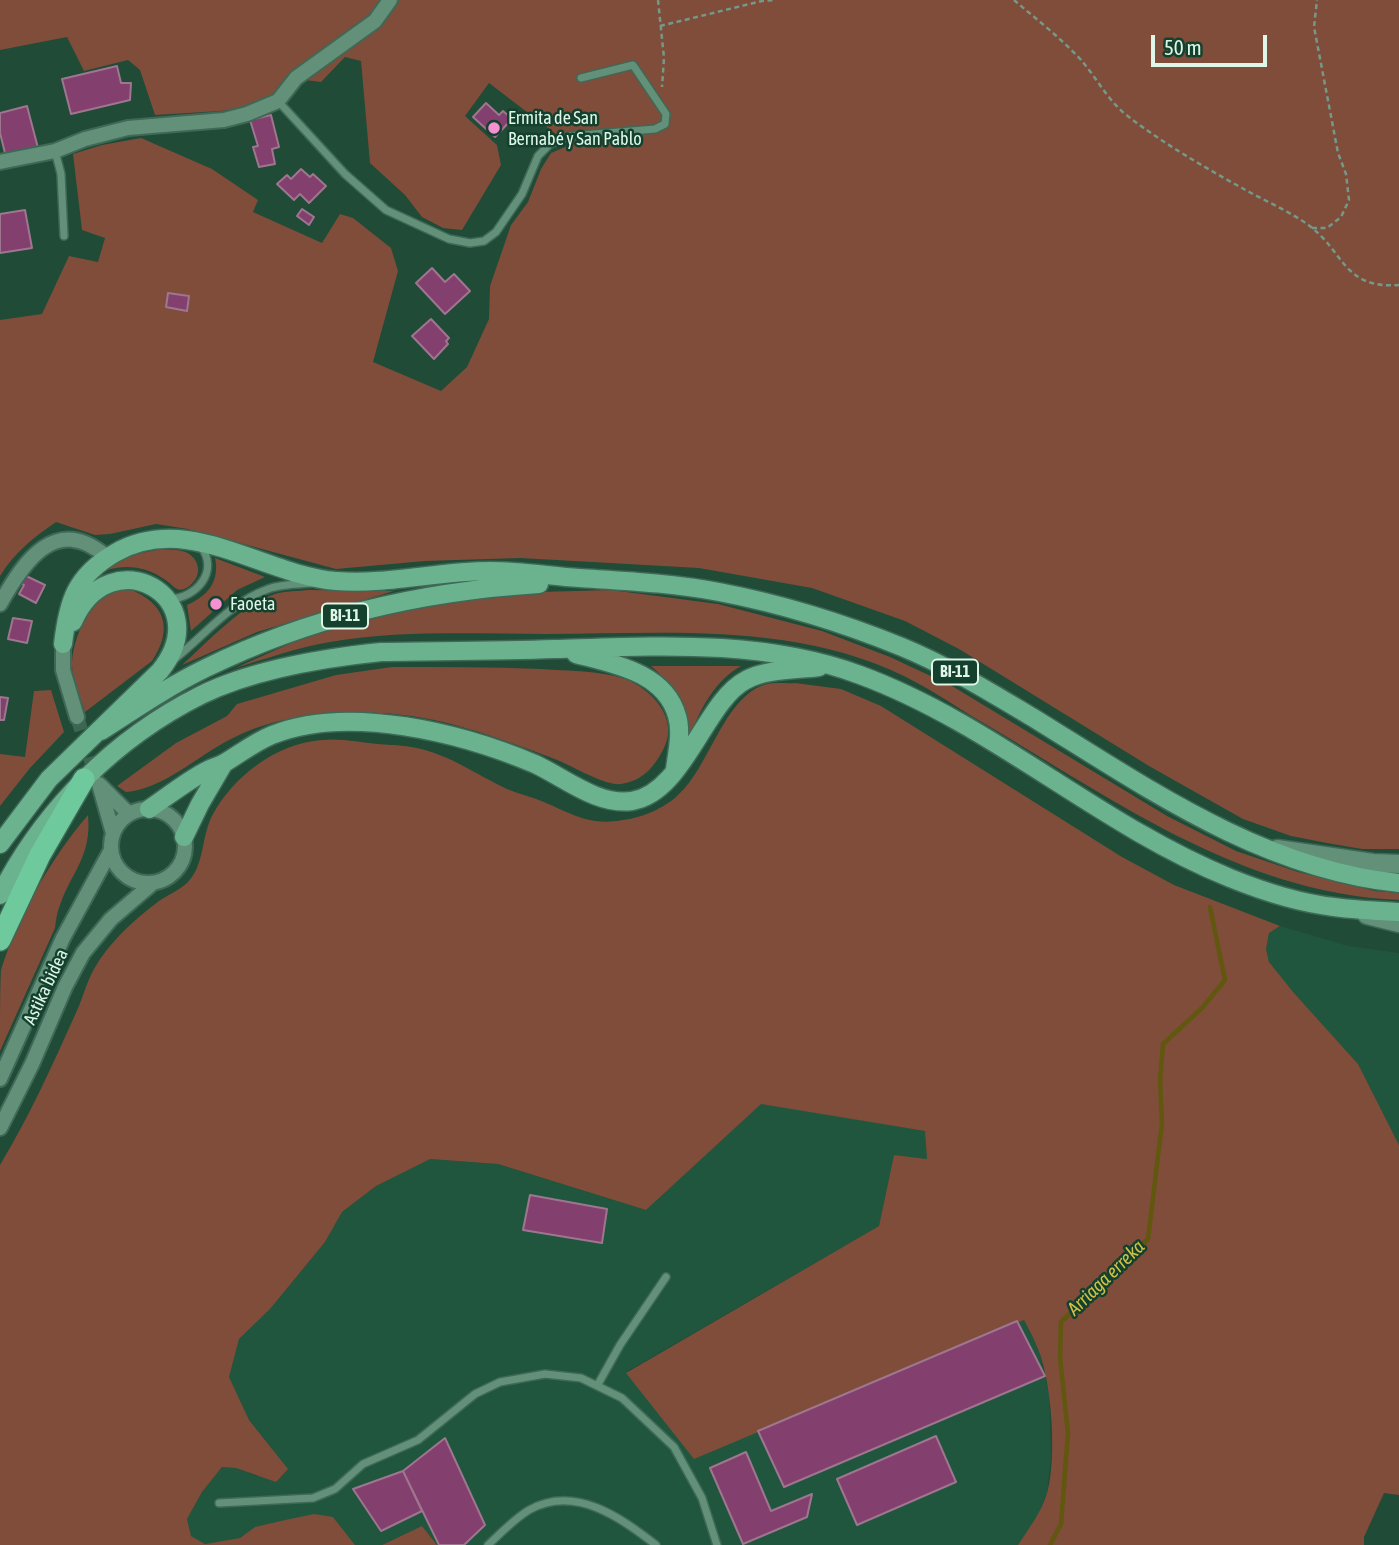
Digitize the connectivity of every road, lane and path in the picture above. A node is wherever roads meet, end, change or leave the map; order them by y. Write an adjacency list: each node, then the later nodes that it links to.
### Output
1 (390, 0): 8 (street)
2 (658, 0): 6 (path)
3 (776, 0): 6 (path)
4 (1014, 0): 12 (path)
5 (1317, 0): 12 (path)
6 (660, 26): 9 (path)
7 (581, 78): 9 (lane)
8 (278, 101): 9 (lane); 10 (street)
9 (660, 104)
10 (55, 151): 11 (street); 13 (lane)
11 (0, 162)
12 (1312, 228): 14 (path)
13 (64, 236)
14 (1399, 285)
15 (197, 542): 16 (main road); 18 (main road); 19 (lane)
16 (107, 557): 20 (street); 21 (main road)
17 (613, 580): 18 (main road); 26 (main road, BI-11); 35 (main road, BI-11)
18 (334, 581): 24 (lane)
19 (168, 599): 21 (main road); 24 (main road)
20 (0, 604)
21 (63, 644): 25 (street)
22 (556, 649): 23 (main road, BI-11); 28 (main road); 29 (main road, BI-11)
23 (829, 665): 28 (main road); 41 (main road, BI-11)
24 (160, 671): 26 (main road)
25 (77, 717)
26 (101, 731): 34 (main road, BI-11)
27 (224, 763): 28 (main road); 30 (main road); 33 (main road)
28 (675, 772)
29 (84, 779): 40 (main road, BI-11); 44 (highway)
30 (149, 809): 31 (street); 33 (street)
31 (129, 814): 32 (street); 32 (street)
32 (113, 833): 36 (street)
33 (184, 837): 38 (street)
34 (0, 844)
35 (1265, 848): 37 (street); 39 (main road, BI-11)
36 (111, 850): 38 (street); 45 (street, Astika bidea)
37 (1399, 864)
38 (153, 883): 46 (street, Astika bidea)
39 (1399, 883)
40 (0, 895)
41 (1333, 907): 42 (main road, BI-11); 43 (street)
42 (1399, 912)
43 (1399, 923)
44 (0, 940)
45 (0, 1079)
46 (0, 1128)
47 (666, 1278): 48 (lane)
48 (597, 1386): 49 (lane); 52 (lane)
49 (219, 1503)
50 (488, 1545): 51 (lane)
51 (656, 1545)
52 (717, 1545)

